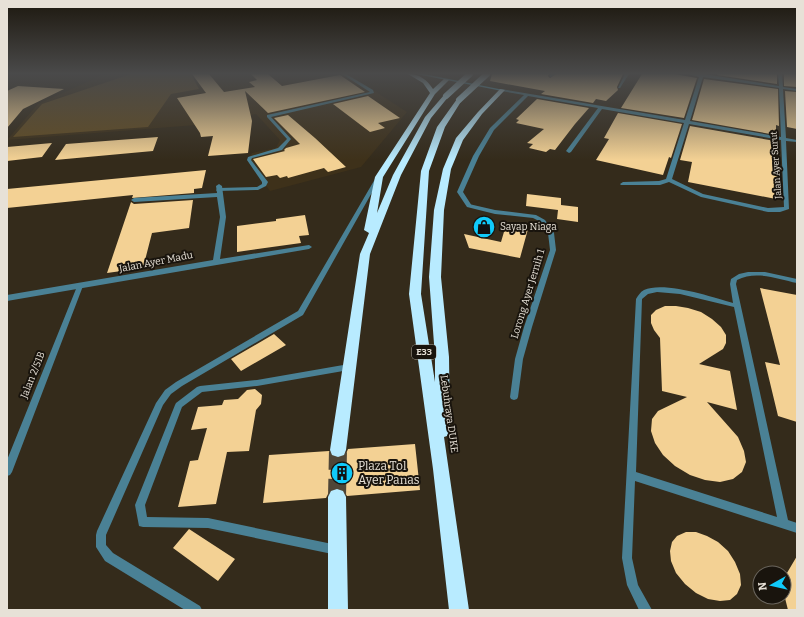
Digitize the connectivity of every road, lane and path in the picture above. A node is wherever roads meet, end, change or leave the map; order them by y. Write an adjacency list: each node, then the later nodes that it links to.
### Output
1 (328, 103): 18 (lane)
2 (427, 103): 15 (highway)
3 (440, 103): 22 (highway, bridge)
4 (457, 103): 31 (highway, Lebuhraya DUKE / E33, bridge)
5 (490, 103): 31 (highway)
6 (519, 103): 20 (street, Lorong Ayer Jernih 1)
7 (581, 103): 10 (street)
8 (694, 103): 11 (street)
9 (781, 103): 12 (street, Jalan Ayer Surut)
10 (601, 106): 11 (street); 14 (street)
11 (688, 122): 12 (street); 16 (street)
12 (782, 139): 13 (street); 16 (street, Jalan Ayer Surut)
13 (797, 141)
14 (569, 151)
15 (379, 177): 22 (highway); 38 (lane)
16 (669, 180): 17 (street)
17 (624, 184)
18 (219, 190): 19 (street); 23 (street)
19 (134, 200)
20 (468, 206): 29 (lane, Lorong Ayer Jernih 1)
21 (309, 247): 23 (street, Jalan Ayer Madu)
22 (365, 254): 28 (highway)
23 (216, 261): 25 (street, Jalan Ayer Madu)
24 (797, 282): 27 (lane)
25 (80, 286): 26 (street, Jalan Ayer Madu); 32 (lane, Jalan 2/51B)
26 (7, 298)
27 (738, 306): 33 (lane); 35 (lane)
28 (350, 367): 30 (highway); 37 (lane)
29 (514, 397)
30 (338, 450)
31 (441, 469): 40 (highway, Lebuhraya DUKE / E33)
32 (7, 472)
33 (630, 475): 35 (lane); 41 (lane)
34 (337, 497): 37 (highway)
35 (784, 524): 36 (lane)
36 (797, 528)
37 (338, 550): 39 (highway)
38 (196, 610)
39 (338, 610)
40 (459, 610)
41 (646, 610)

